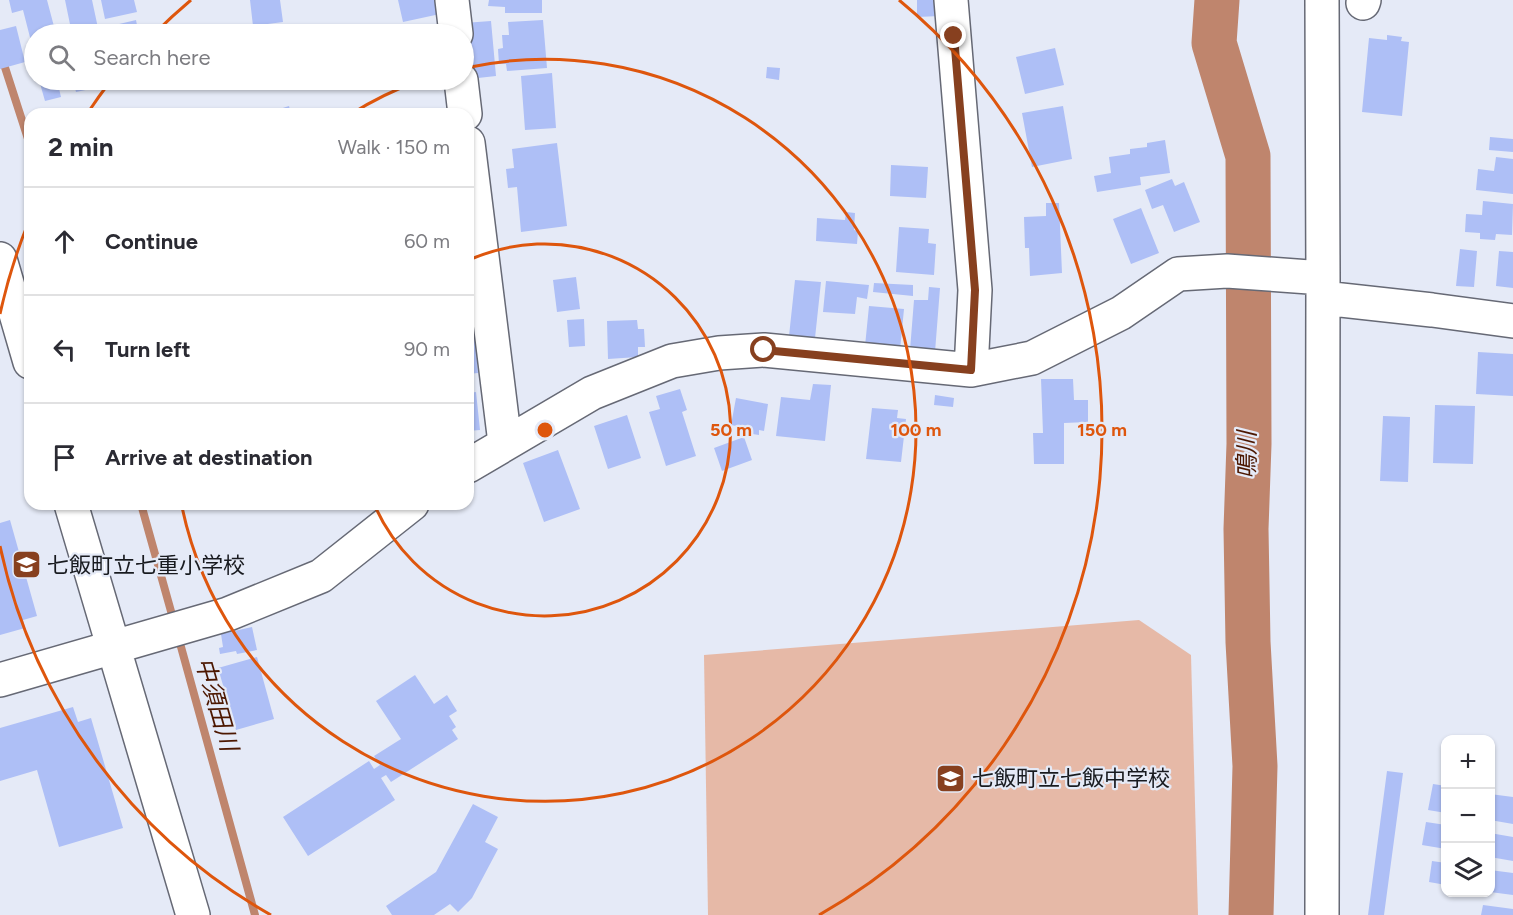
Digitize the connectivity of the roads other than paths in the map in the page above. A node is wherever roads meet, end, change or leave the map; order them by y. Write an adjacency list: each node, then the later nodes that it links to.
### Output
1 (452, 0): 4 (street)
2 (951, 0): 12 (street)
3 (1322, 0): 9 (street)
4 (455, 24)
5 (462, 90): 6 (street)
6 (464, 108)
7 (474, 209): 13 (street)
8 (8, 271): 11 (street)
9 (1323, 288): 10 (street); 12 (street); 20 (street)
10 (1513, 321)
11 (24, 337)
12 (971, 370): 13 (street)
13 (506, 443): 14 (street)
14 (474, 462)
15 (73, 510): 17 (street)
16 (404, 510): 17 (street)
17 (112, 647): 18 (street); 19 (street)
18 (0, 681)
19 (193, 915)
20 (1322, 915)

